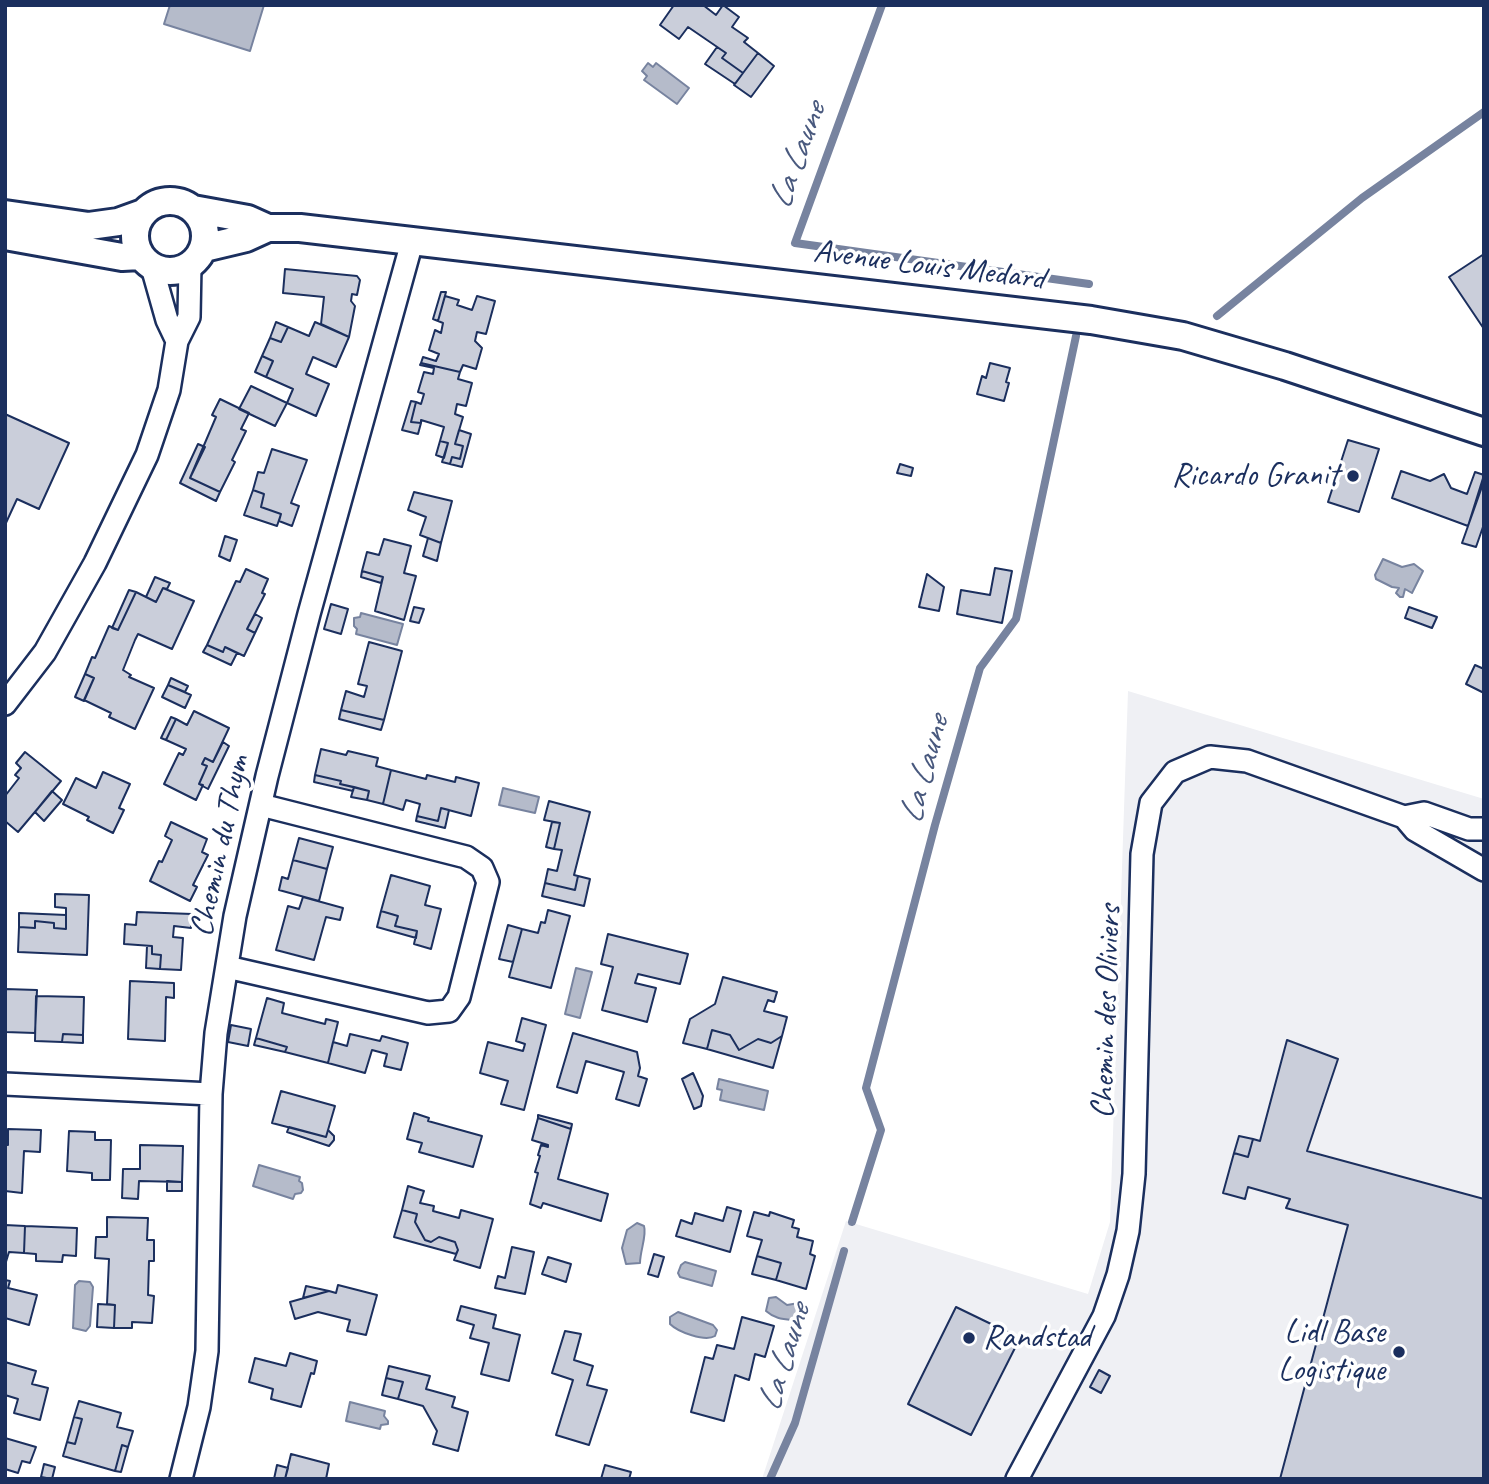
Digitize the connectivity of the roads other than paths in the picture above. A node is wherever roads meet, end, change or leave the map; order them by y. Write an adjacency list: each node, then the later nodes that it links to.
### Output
1 (193, 209): 2 (street); 4 (street, Avenue Louis Medard); 7 (street)
2 (143, 213): 3 (street); 8 (street)
3 (5, 214)
4 (268, 228): 6 (street, Avenue Louis Medard); 7 (street, Avenue Louis Medard)
5 (5, 236): 8 (street)
6 (412, 242): 10 (street, Avenue Louis Medard); 12 (street, Chemin du Thym)
7 (197, 256): 8 (street); 9 (street)
8 (147, 261): 9 (street)
9 (177, 341): 11 (street)
10 (1484, 432)
11 (5, 705)
12 (261, 805): 16 (street, Chemin du Thym); 16 (street)
13 (1404, 817): 14 (street, Chemin des Oliviers); 15 (street, Chemin des Oliviers); 20 (street, Chemin des Oliviers)
14 (1484, 829)
15 (1484, 870)
16 (227, 967): 18 (street, Chemin du Thym)
17 (5, 1084): 18 (street)
18 (211, 1094): 19 (street, Chemin du Thym)
19 (181, 1479)
20 (1017, 1479)

